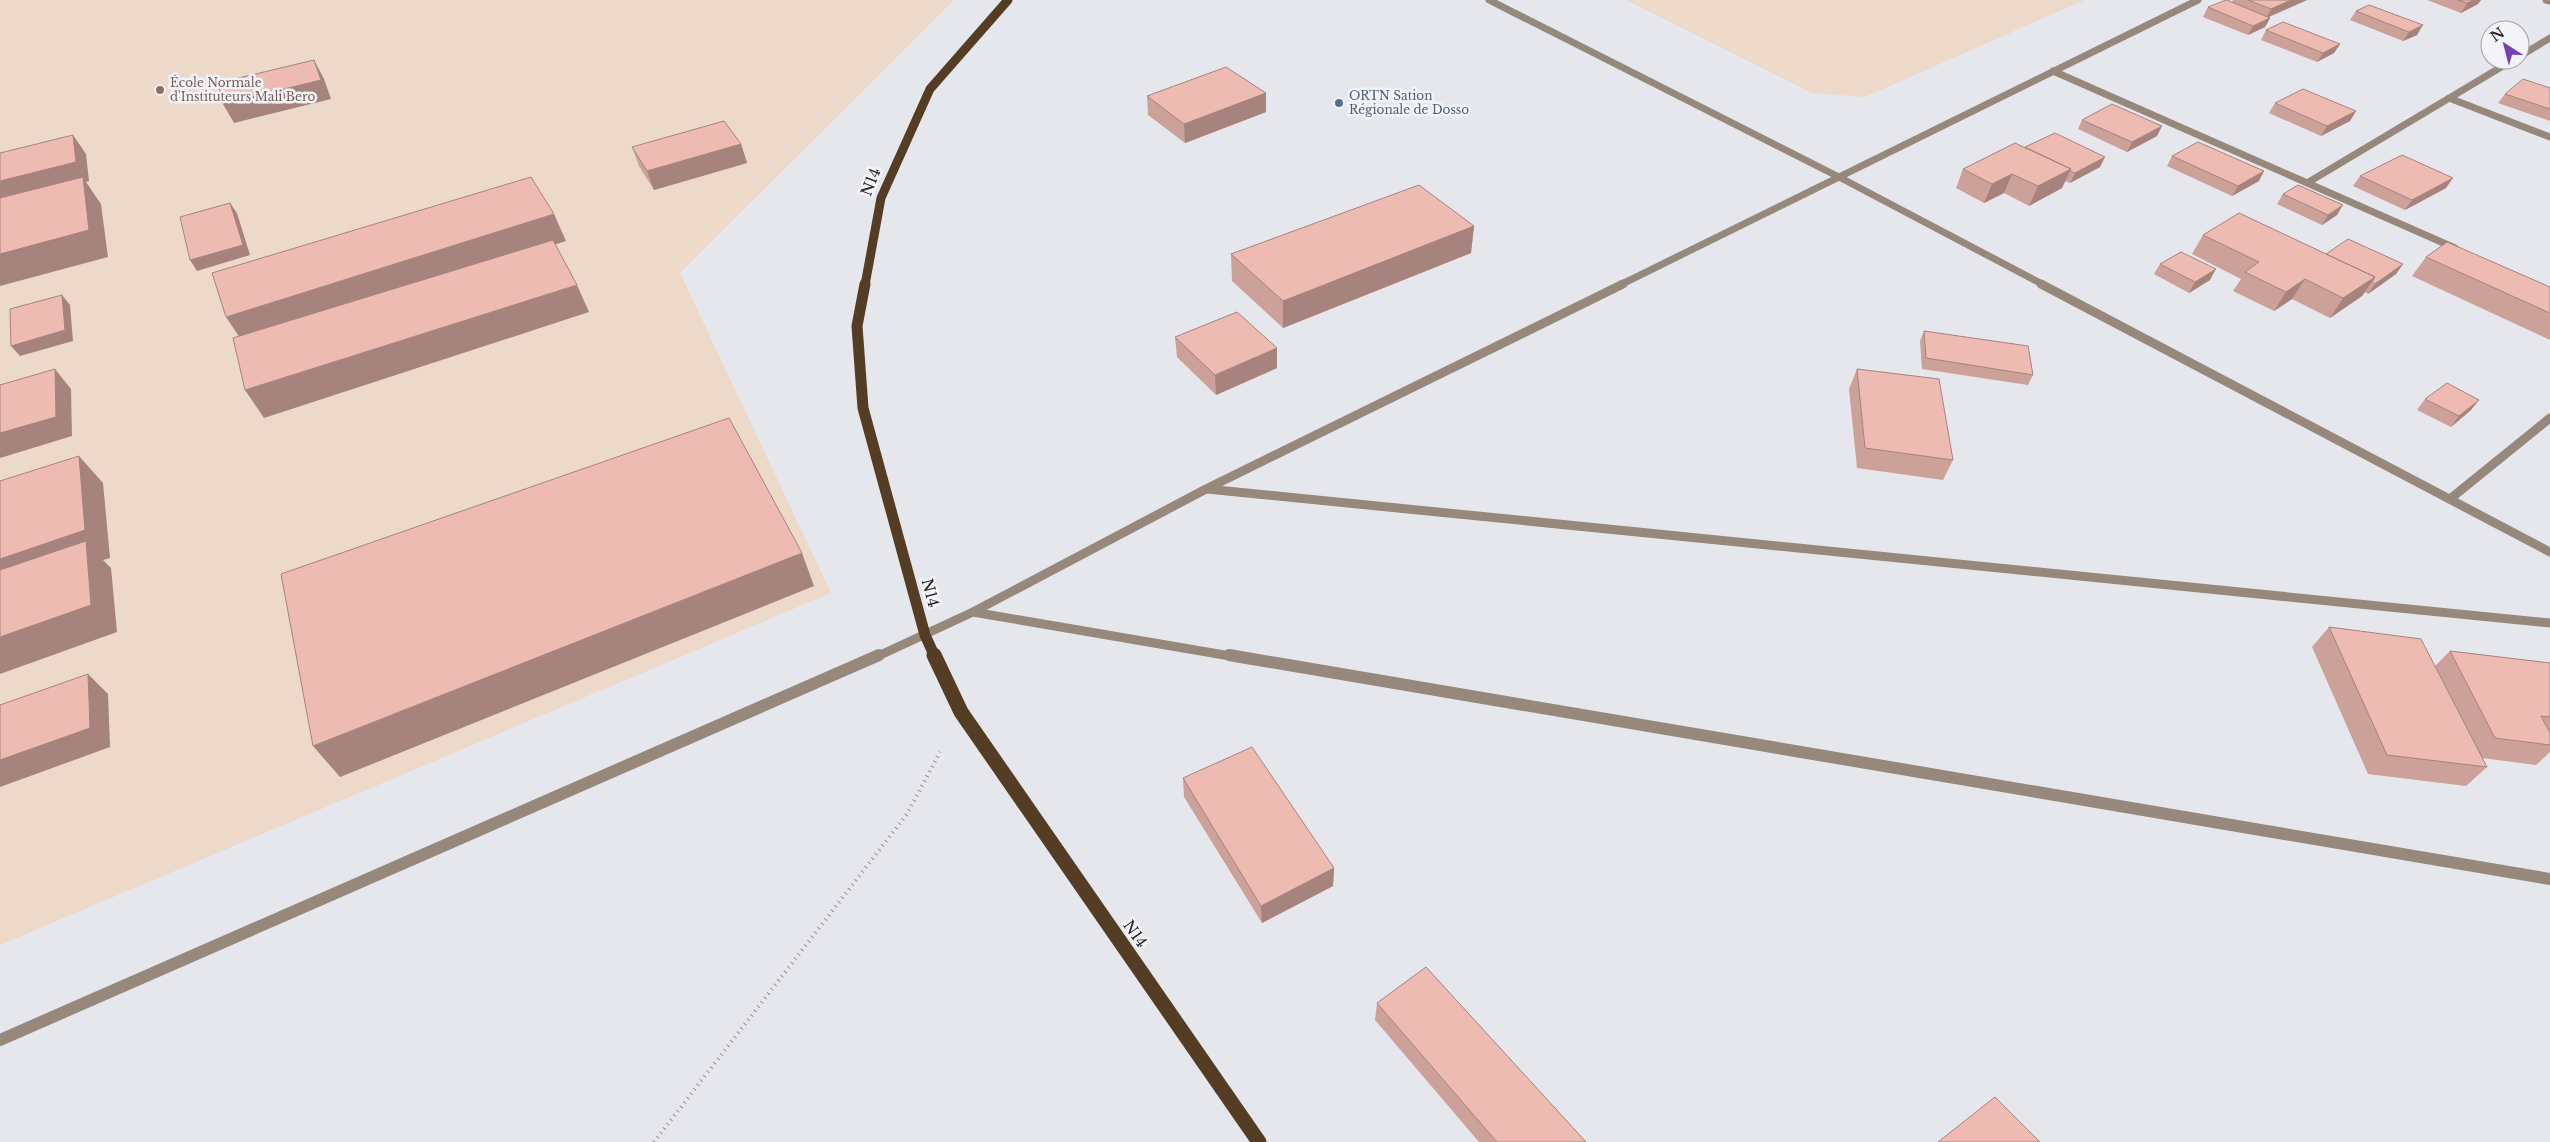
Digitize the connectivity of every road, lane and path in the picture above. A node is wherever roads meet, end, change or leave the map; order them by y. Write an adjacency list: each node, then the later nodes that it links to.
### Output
1 (1008, 0): 21 (main road, N14)
2 (1489, 0): 12 (street)
3 (2198, 0): 9 (street)
4 (2546, 0): 5 (street)
5 (2550, 1)
6 (2550, 38): 7 (street)
7 (2530, 50)
8 (2496, 70): 10 (street)
9 (2053, 72): 12 (street); 13 (street)
10 (2449, 98): 11 (street); 13 (street)
11 (2550, 137)
12 (1839, 177): 16 (street); 17 (street)
13 (2307, 183): 14 (street)
14 (2460, 250)
15 (2550, 418): 17 (street)
16 (1206, 489): 19 (street); 20 (street)
17 (2450, 499): 18 (street)
18 (2550, 552)
19 (973, 612): 21 (street); 23 (street)
20 (2550, 623)
21 (925, 635): 22 (main road, N14); 24 (street)
22 (961, 712): 25 (path); 26 (main road, N14)
23 (2550, 879)
24 (0, 1040)
25 (654, 1142)
26 (1259, 1142)

